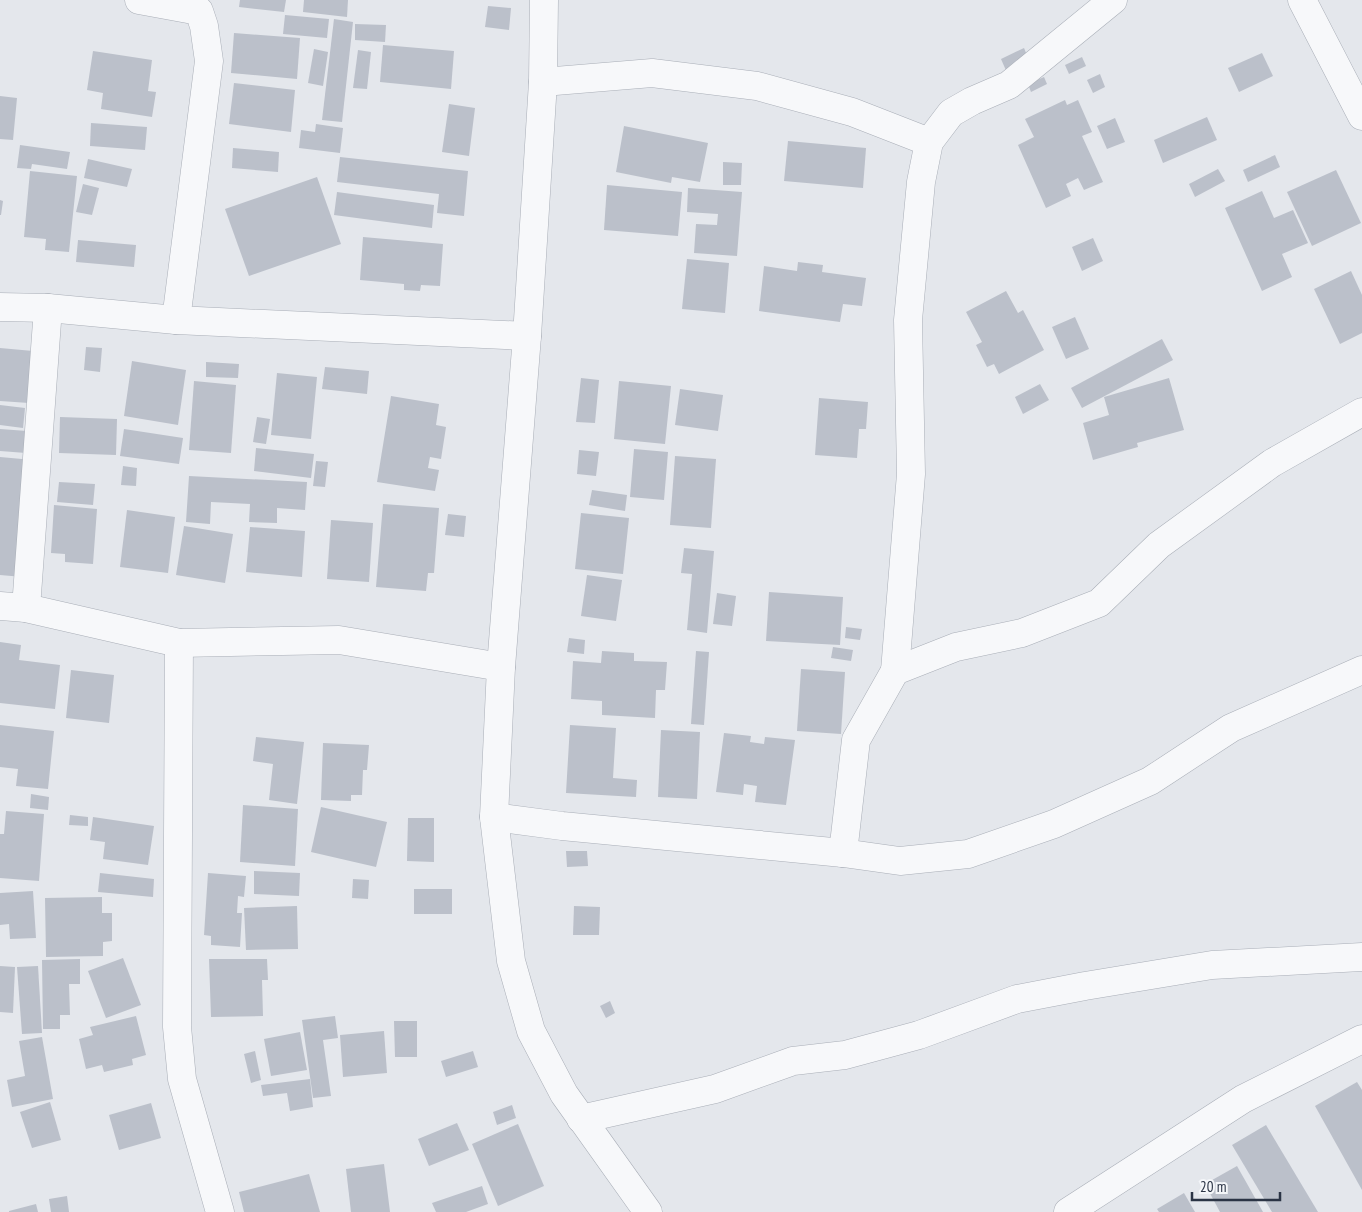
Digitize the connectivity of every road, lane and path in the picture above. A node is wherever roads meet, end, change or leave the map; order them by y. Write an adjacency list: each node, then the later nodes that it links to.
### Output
1 (139, 0): 10 (street)
2 (544, 0): 5 (street)
3 (1113, 0): 7 (street)
4 (1302, 0): 6 (street)
5 (543, 82): 7 (street); 11 (street)
6 (1361, 112)
7 (929, 142): 17 (street)
8 (0, 307): 9 (street)
9 (48, 308): 10 (street); 13 (street)
10 (176, 320): 11 (street)
11 (527, 336): 15 (street)
12 (1362, 412): 17 (street)
13 (13, 607): 14 (street)
14 (179, 643): 15 (street); 23 (street)
15 (501, 667): 18 (street)
16 (1362, 670): 19 (street)
17 (895, 671): 19 (street)
18 (494, 817): 19 (street); 22 (street)
19 (843, 853)
20 (1362, 957): 22 (street)
21 (1362, 1039): 25 (street)
22 (581, 1119): 24 (street)
23 (220, 1212)
24 (648, 1212)
25 (1068, 1212)

